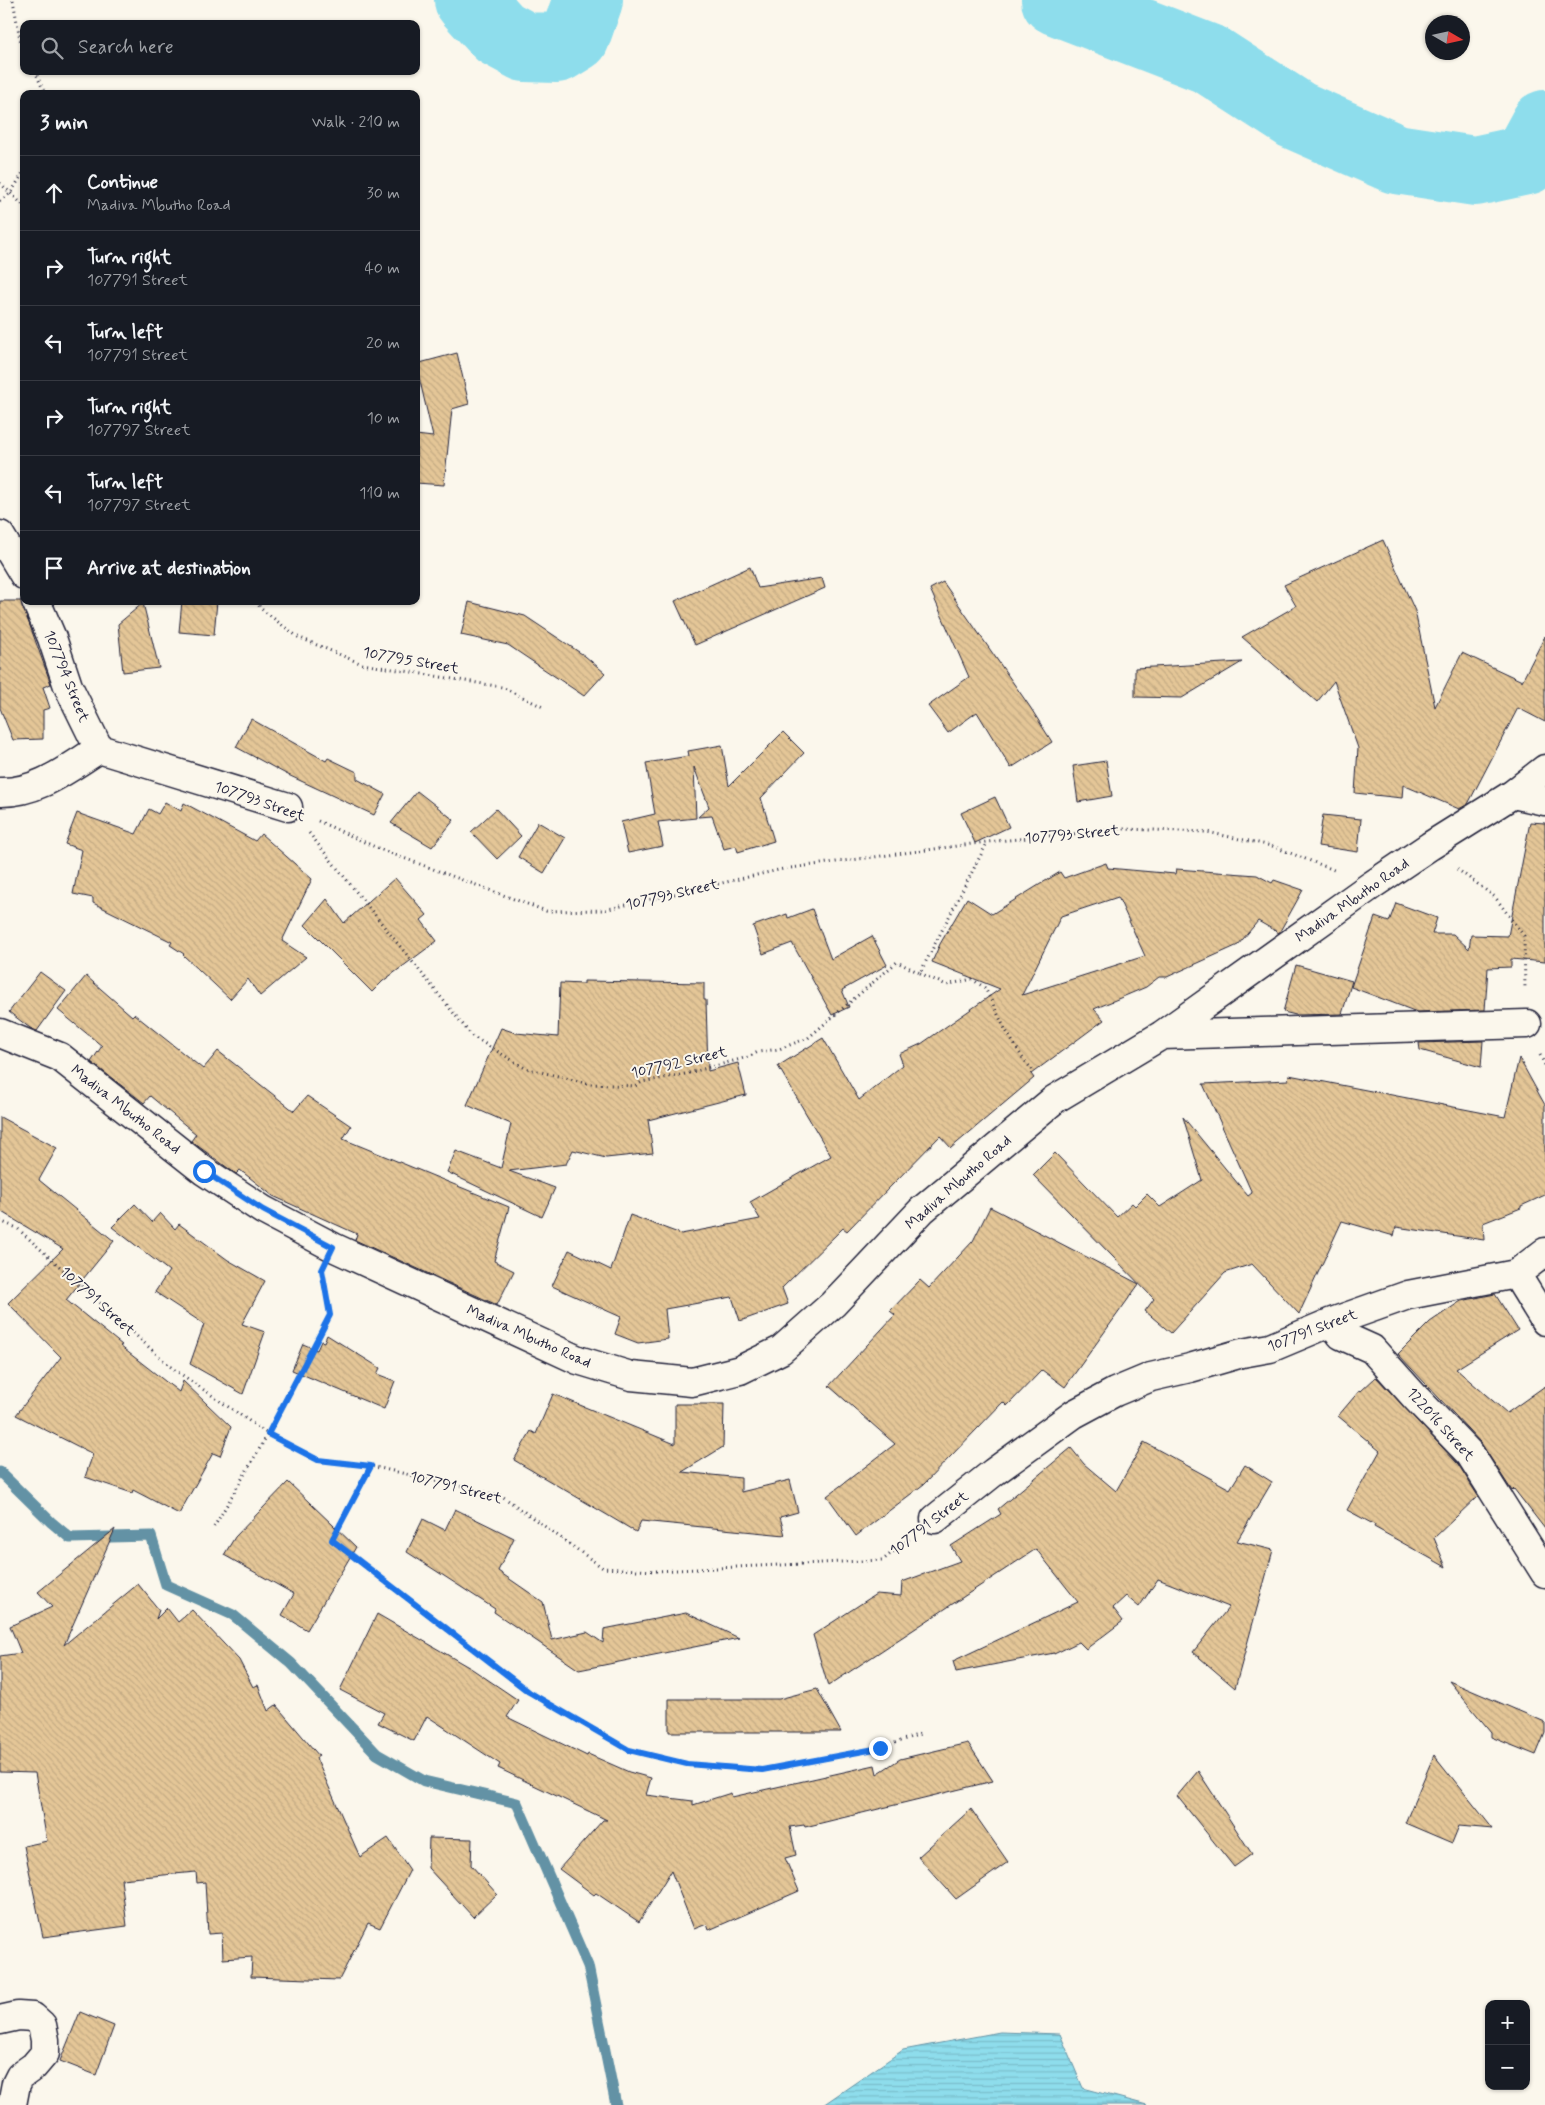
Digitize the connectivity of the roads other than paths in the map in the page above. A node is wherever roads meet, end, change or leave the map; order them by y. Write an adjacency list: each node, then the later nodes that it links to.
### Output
1 (0, 535): 2 (street)
2 (20, 568)
3 (38, 605): 4 (street, 107794 Street)
4 (99, 749): 6 (street); 9 (street, 107793 Street)
5 (1545, 769): 7 (street, Madiva Mbutho Road)
6 (0, 792)
7 (1513, 794): 8 (street); 12 (street, Madiva Mbutho Road)
8 (1545, 802)
9 (288, 807)
10 (1527, 1024): 12 (street, Madiva Mbutho Road)
11 (0, 1033): 12 (street, Madiva Mbutho Road)
12 (1162, 1035)
13 (1545, 1252): 14 (street, 107791 Street)
14 (1516, 1274): 15 (street); 16 (street, 107791 Street)
15 (1545, 1321)
16 (1332, 1322): 17 (street, 107791 Street); 18 (street, 122016 Street)
17 (935, 1518)
18 (1545, 1573)
19 (0, 2020): 20 (street)
20 (12, 2105)

